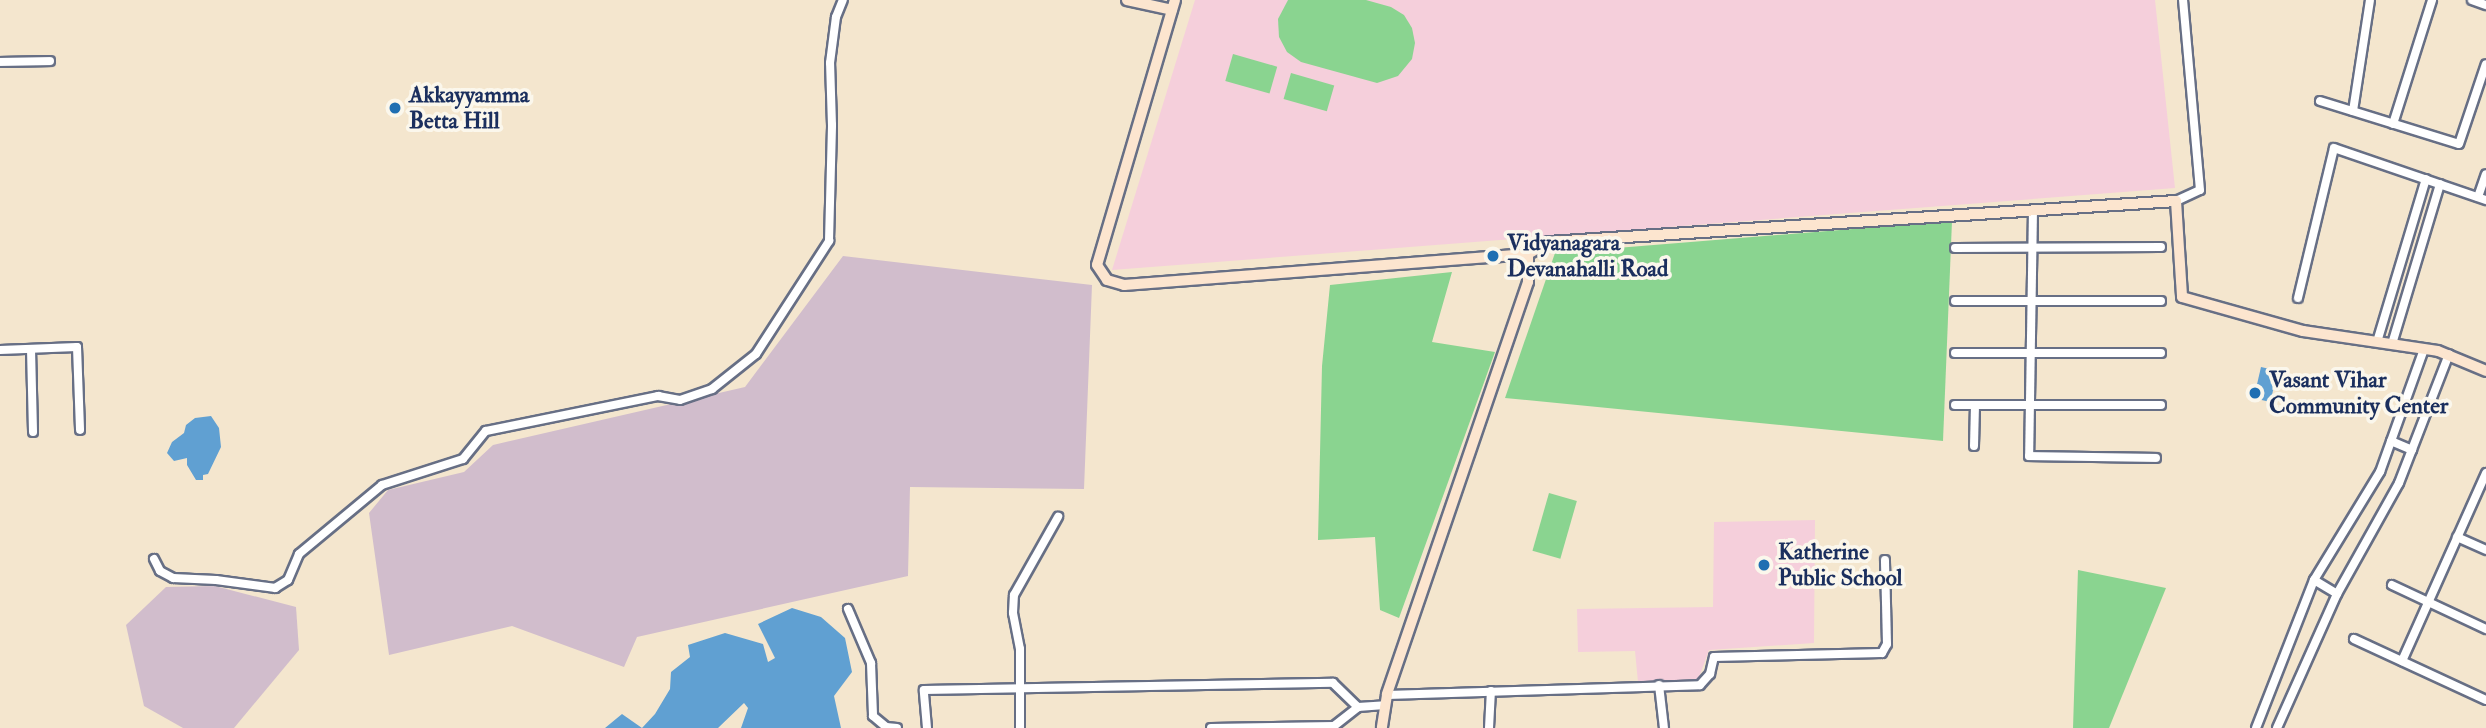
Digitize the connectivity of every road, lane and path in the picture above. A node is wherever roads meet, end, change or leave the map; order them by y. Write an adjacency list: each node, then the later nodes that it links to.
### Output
1 (843, 0): 53 (street)
2 (1127, 0): 7 (main road)
3 (2183, 0): 19 (street)
4 (2370, 0): 13 (street)
5 (2432, 0): 14 (street)
6 (2472, 0): 8 (street)
7 (1174, 5): 24 (main road)
8 (2486, 5)
9 (50, 61): 10 (street)
10 (0, 62)
11 (2486, 64): 14 (street)
12 (2320, 101): 13 (street)
13 (2353, 111): 14 (street)
14 (2393, 124)
15 (2486, 174): 18 (street)
16 (2426, 179): 17 (street); 25 (street); 29 (street)
17 (2440, 184): 18 (street); 30 (street)
18 (2482, 198)
19 (2176, 201): 20 (main road); 29 (main road)
20 (2033, 210): 23 (street); 24 (main road)
21 (2161, 247): 23 (street)
22 (1955, 248): 23 (street)
23 (2033, 248): 27 (street)
24 (1528, 254): 66 (main road)
25 (2298, 298)
26 (1955, 301): 27 (street)
27 (2032, 301): 28 (street); 36 (street)
28 (2161, 301)
29 (2377, 342): 30 (main road)
30 (2392, 344): 32 (main road)
31 (31, 349): 33 (street); 43 (street); 44 (street)
32 (2424, 349): 37 (main road); 45 (street)
33 (0, 350)
34 (2161, 353): 36 (street)
35 (1955, 354): 36 (street)
36 (2031, 354): 41 (street)
37 (2449, 354): 38 (main road); 47 (street)
38 (2486, 371)
39 (1955, 405): 40 (street)
40 (1975, 405): 41 (street); 46 (street)
41 (2030, 405): 42 (street); 48 (street)
42 (2161, 405)
43 (80, 430)
44 (33, 432)
45 (2391, 441): 47 (street); 55 (street)
46 (1974, 446)
47 (2412, 450): 57 (street)
48 (2156, 458)
49 (2486, 472): 51 (street)
50 (1058, 517): 64 (street)
51 (2457, 537): 52 (street); 58 (street)
52 (2486, 550)
53 (154, 558)
54 (1885, 560): 63 (street)
55 (2314, 580): 57 (street); 76 (street)
56 (2392, 585): 58 (street)
57 (2337, 594): 77 (street)
58 (2428, 602): 60 (street); 62 (street)
59 (848, 609): 69 (street)
60 (2486, 629)
61 (2354, 639): 62 (street)
62 (2402, 661): 67 (street)
63 (1659, 685): 65 (street); 75 (street)
64 (1020, 688): 68 (street); 70 (street); 71 (street)
65 (1491, 691): 66 (street); 74 (street)
66 (1386, 700): 68 (street); 73 (main road)
67 (2486, 700)
68 (1358, 707): 72 (street)
69 (897, 728)
70 (927, 728)
71 (1020, 728)
72 (1212, 728)
73 (1382, 728)
74 (1489, 728)
75 (1664, 728)
76 (2256, 728)
77 (2277, 728)

